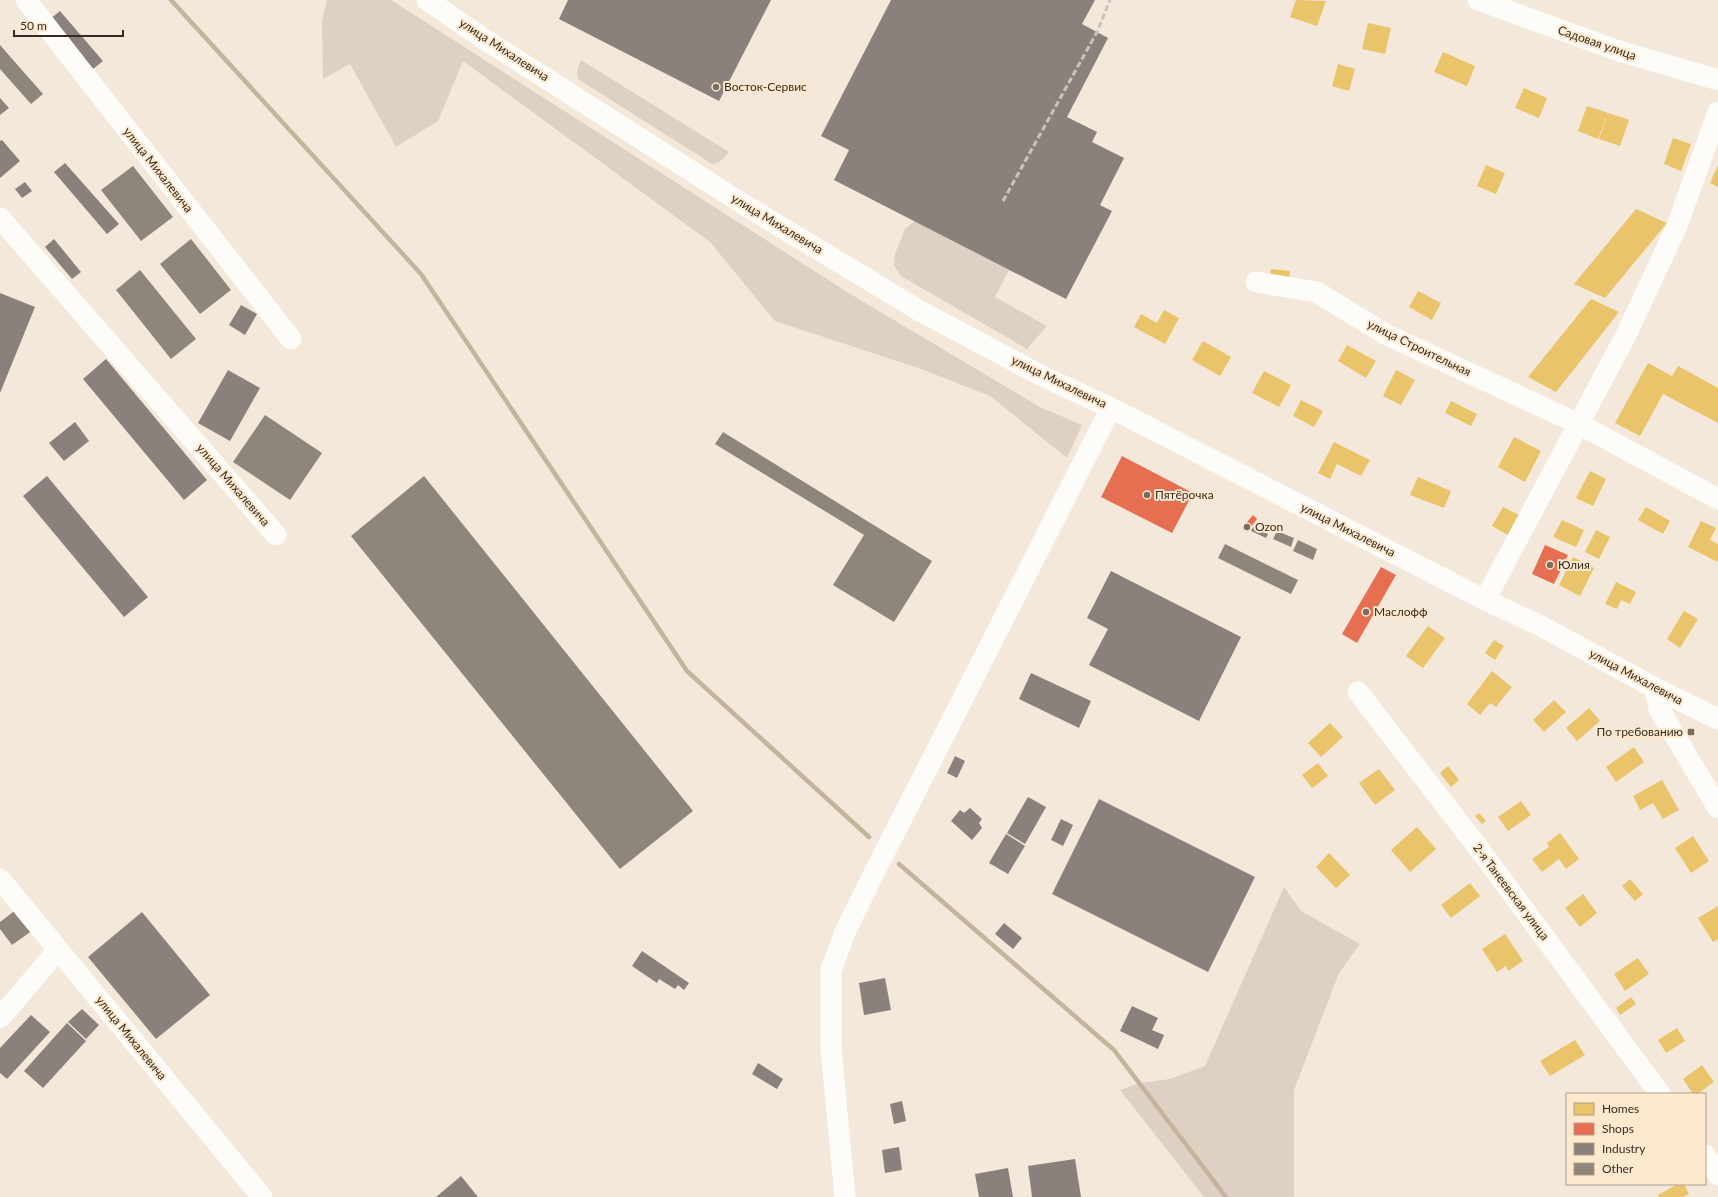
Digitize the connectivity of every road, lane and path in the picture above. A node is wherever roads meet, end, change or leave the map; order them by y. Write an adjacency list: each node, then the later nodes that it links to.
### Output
1 (26, 0): 8 (street, улица Михалевича)
2 (427, 0): 9 (street, улица Михалевича)
3 (1478, 0): 4 (street, Садовая улица)
4 (1718, 80)
5 (1718, 112): 10 (street)
6 (0, 218): 12 (street, улица Михалевича)
7 (1256, 282): 10 (street, улица Строительная)
8 (291, 340)
9 (1111, 408): 13 (street, улица Михалевича); 25 (street)
10 (1579, 424): 11 (street, улица Строительная); 13 (street)
11 (1718, 499)
12 (276, 535)
13 (1485, 600): 14 (street, улица Михалевича)
14 (1655, 688): 16 (street, улица Михалевича); 17 (street)
15 (1358, 692): 21 (street, 2-я Танеевская улица)
16 (1718, 719)
17 (1718, 808)
18 (0, 879): 19 (street, улица Михалевича)
19 (58, 950): 20 (street); 24 (street, улица Михалевича)
20 (0, 1018)
21 (1659, 1093)
22 (1706, 1157): 23 (street)
23 (1718, 1175)
24 (262, 1197)
25 (845, 1197)

